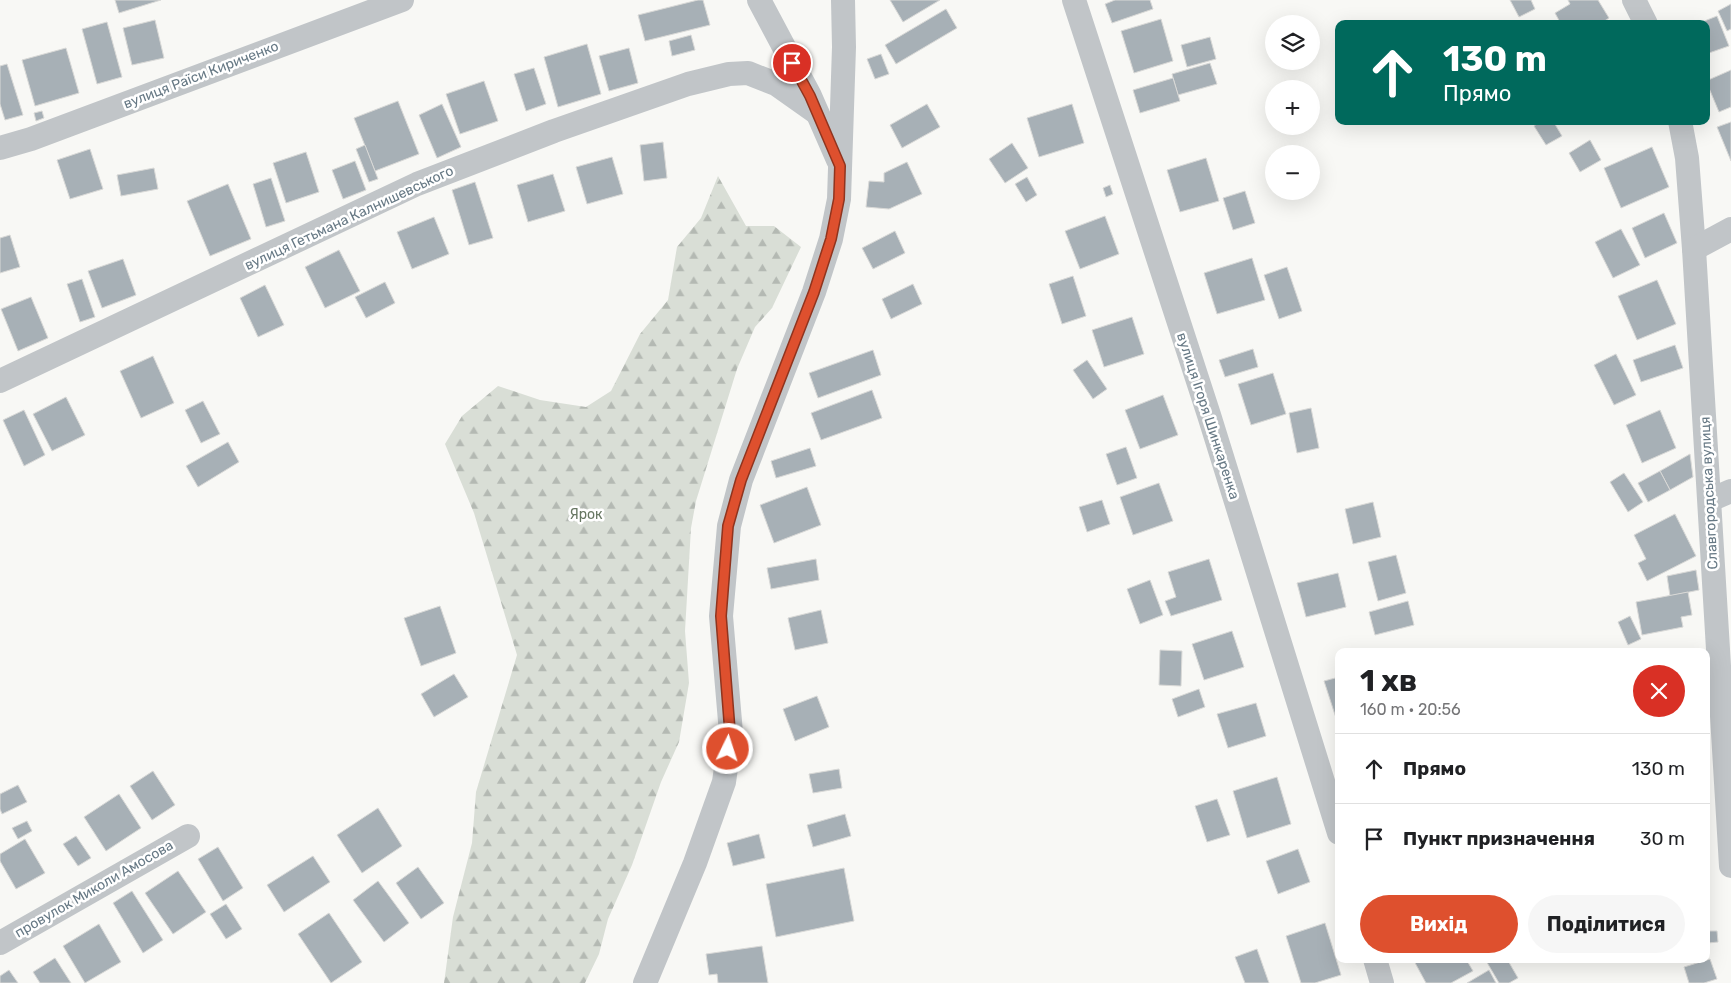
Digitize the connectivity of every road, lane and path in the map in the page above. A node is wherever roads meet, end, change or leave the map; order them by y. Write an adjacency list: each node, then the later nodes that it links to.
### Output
1 (402, 0): 9 (street, вулиця Раїси Кириченко)
2 (759, 0): 7 (street)
3 (843, 0): 10 (street)
4 (1074, 0): 15 (street, вулиця Ігоря Шинкаренка)
5 (1634, 0): 6 (street)
6 (1644, 20)
7 (817, 113): 10 (street); 13 (street, вулиця Гетьмана Калнишевського)
8 (1681, 125): 12 (street, Славгородська вулиця)
9 (0, 148)
10 (840, 166): 20 (street)
11 (1731, 229): 12 (street)
12 (1694, 249): 14 (street, Славгородська вулиця)
13 (0, 381)
14 (1721, 496): 17 (street, Славгородська вулиця)
15 (1335, 820)
16 (188, 836): 18 (street, провулок Миколи Амосова)
17 (1731, 866)
18 (0, 943)
19 (1376, 963): 21 (street)
20 (645, 983)
21 (1382, 983)

